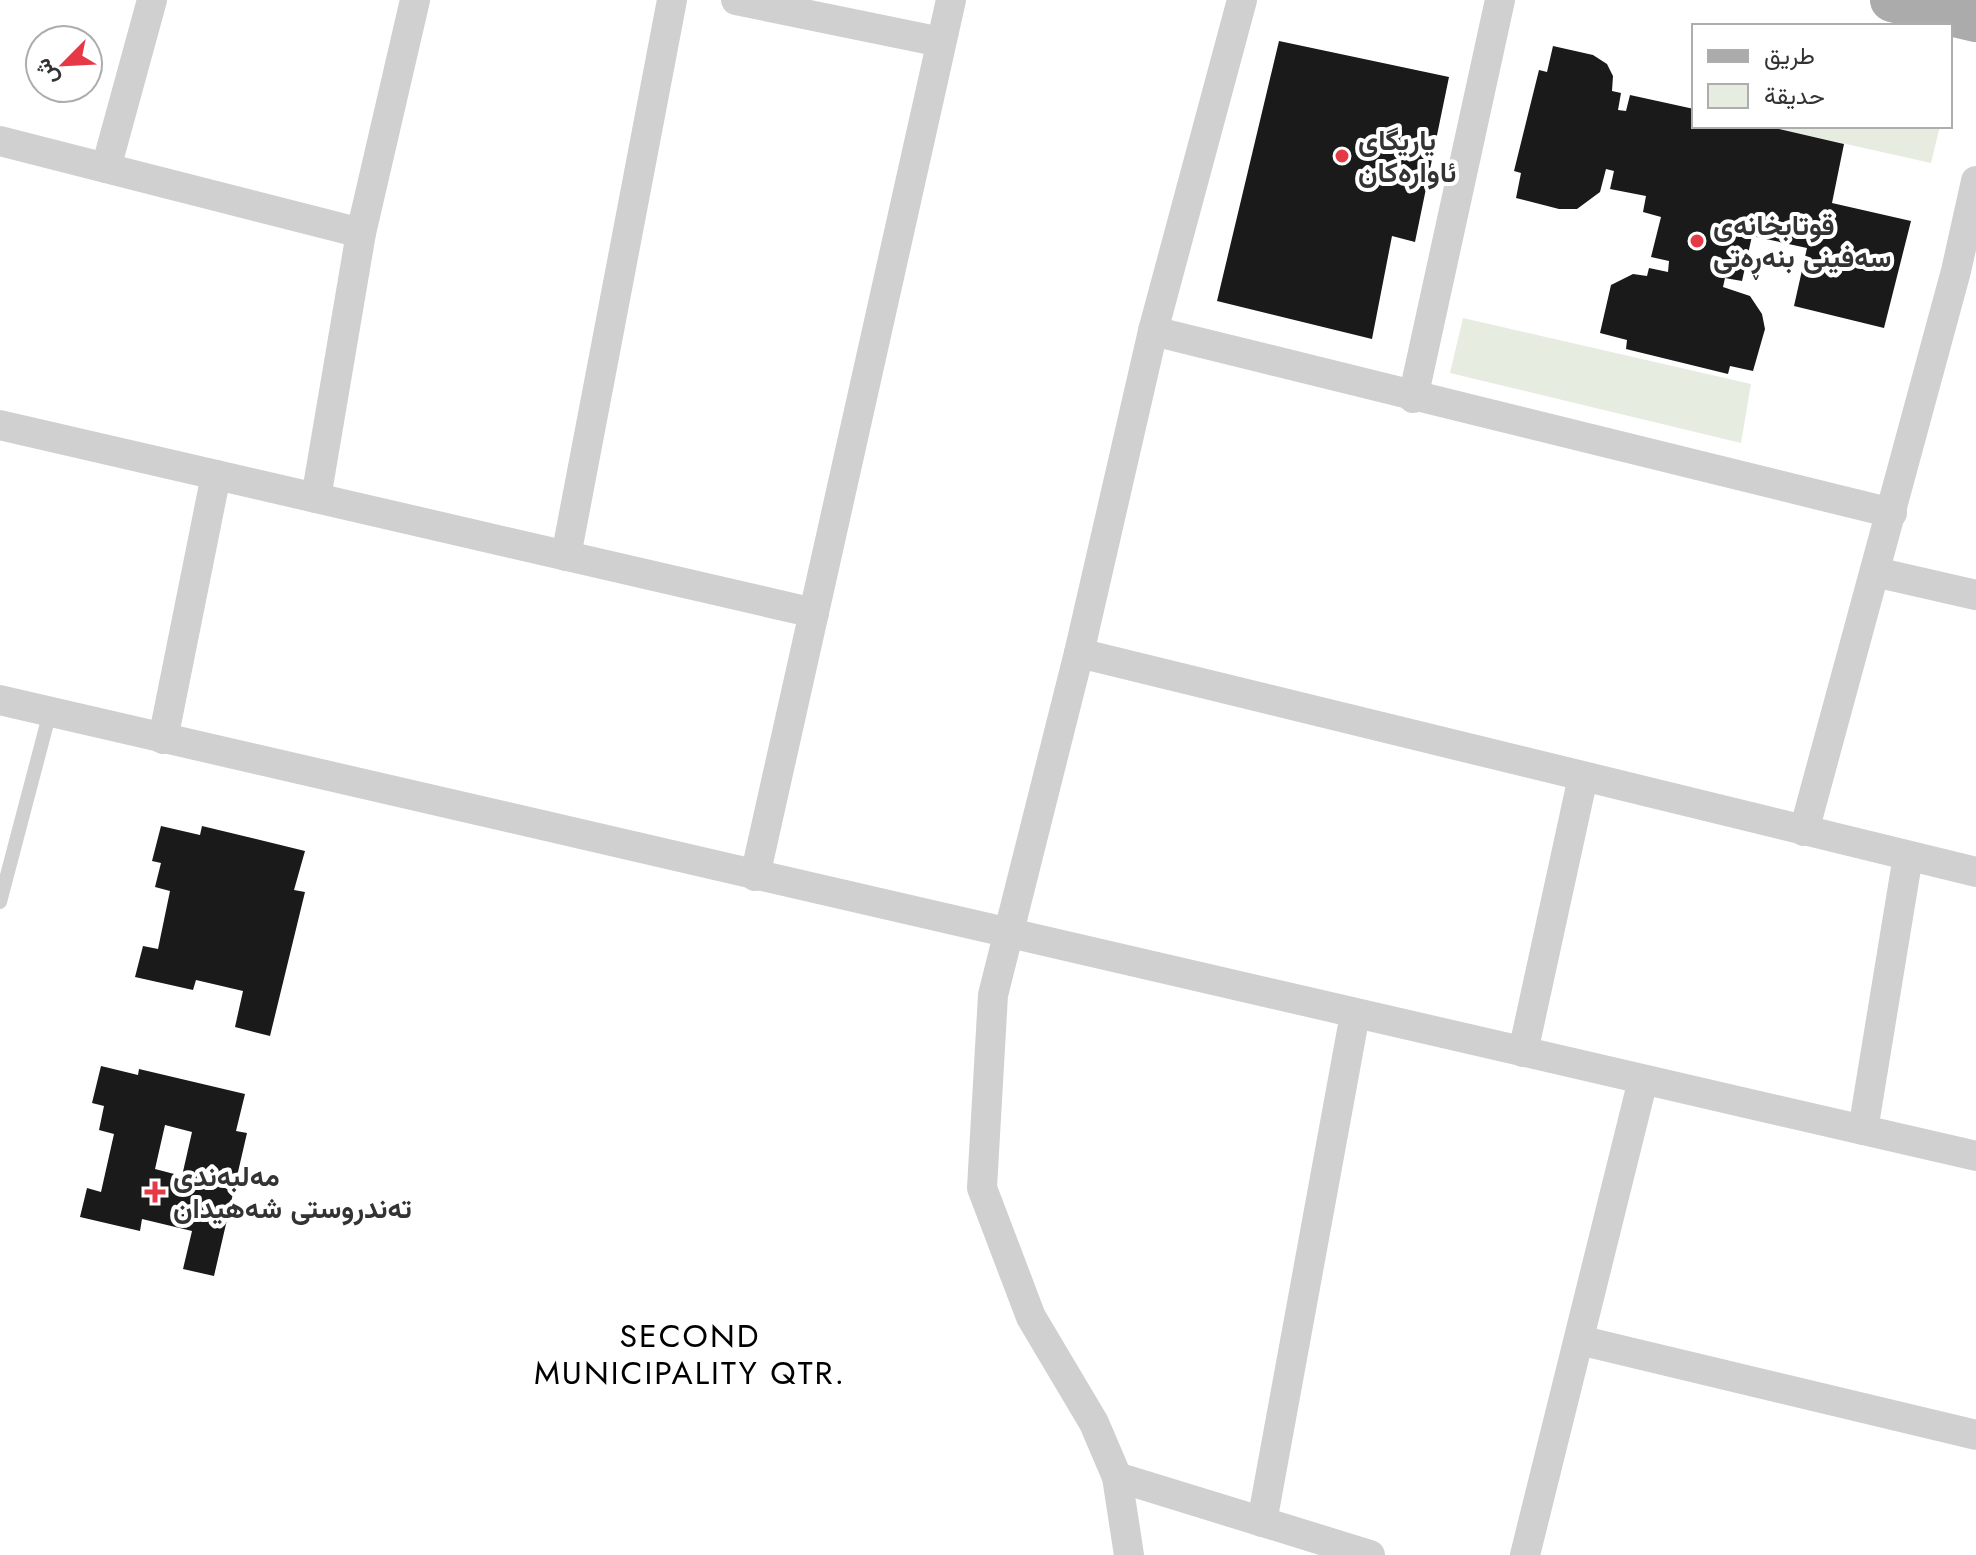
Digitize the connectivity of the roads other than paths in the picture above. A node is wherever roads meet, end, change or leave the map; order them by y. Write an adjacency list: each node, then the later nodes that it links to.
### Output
1 (152, 0): 12 (street)
2 (415, 0): 14 (street)
3 (672, 0): 22 (street)
4 (736, 0): 10 (street)
5 (951, 0): 10 (street)
6 (1242, 0): 16 (street)
7 (1500, 0): 17 (street)
8 (1892, 0): 9 (main road)
9 (1976, 20)
10 (941, 42): 25 (street)
11 (0, 141): 12 (street)
12 (106, 168): 14 (street)
13 (1976, 181): 15 (street)
14 (361, 233): 20 (street)
15 (1966, 274): 21 (street)
16 (1153, 331): 17 (street); 26 (street)
17 (1413, 398): 21 (street)
18 (0, 425): 19 (street)
19 (216, 475): 20 (street); 29 (street)
20 (316, 498): 22 (street)
21 (1892, 513): 23 (street)
22 (566, 556): 25 (street)
23 (1875, 572): 24 (street); 31 (street)
24 (1976, 595)
25 (814, 613): 34 (street)
26 (1079, 653): 30 (street); 36 (street)
27 (0, 700): 28 (street)
28 (50, 712): 29 (street); 35 (lane)
29 (163, 739): 34 (street)
30 (1583, 777): 31 (street); 38 (street)
31 (1804, 831): 32 (street)
32 (1908, 856): 33 (street); 40 (street)
33 (1976, 872)
34 (755, 876): 36 (street)
35 (0, 902)
36 (1009, 934): 37 (street); 44 (street)
37 (1355, 1014): 38 (street); 45 (street)
38 (1523, 1052): 39 (street)
39 (1643, 1080): 40 (street); 42 (street)
40 (1863, 1130): 41 (street)
41 (1976, 1156)
42 (1579, 1340): 43 (street); 50 (street)
43 (1976, 1435)
44 (1117, 1477): 45 (street); 47 (street)
45 (1262, 1522): 46 (street)
46 (1325, 1541): 48 (street); 49 (street)
47 (1129, 1555)
48 (1297, 1555)
49 (1370, 1555)
50 (1525, 1555)

